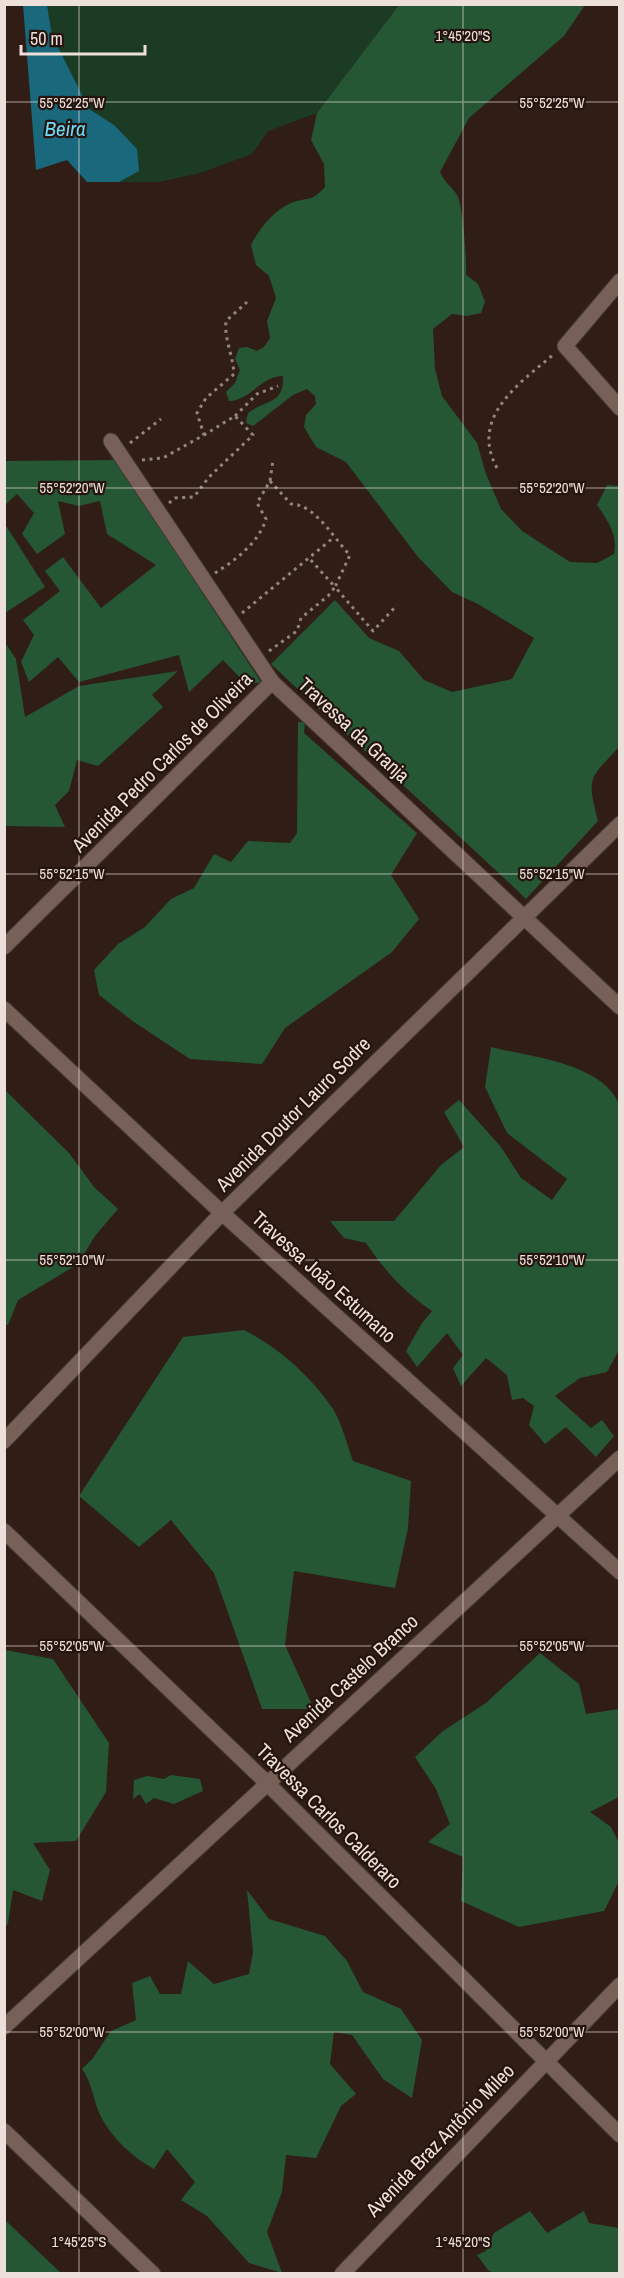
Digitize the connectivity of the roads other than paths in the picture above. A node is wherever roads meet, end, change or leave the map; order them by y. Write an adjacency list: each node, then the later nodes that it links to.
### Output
1 (620, 281): 2 (street)
2 (620, 408)
3 (115, 446): 4 (street, Travessa da Granja)
4 (272, 682): 6 (street, Travessa da Granja); 7 (street, Avenida Pedro Carlos de Oliveira)
5 (620, 824): 6 (street, Avenida Doutor Lauro Sodre)
6 (524, 916): 8 (street, Travessa da Granja); 10 (street, Avenida Doutor Lauro Sodre)
7 (4, 947)
8 (620, 1007)
9 (4, 1009): 10 (street, Travessa João Estumano)
10 (222, 1213): 11 (street, Avenida Doutor Lauro Sodre); 13 (street, Travessa João Estumano)
11 (4, 1441)
12 (620, 1458): 13 (street, Avenida Castelo Branco)
13 (558, 1516): 15 (street, Travessa João Estumano); 16 (street, Avenida Castelo Branco)
14 (4, 1531): 16 (street, Travessa Carlos Calderaro)
15 (620, 1572)
16 (267, 1783): 18 (street, Avenida Castelo Branco); 19 (street, Travessa Carlos Calderaro)
17 (620, 1985): 19 (street, Avenida Braz Antônio Mileo)
18 (4, 2027)
19 (545, 2061): 21 (street, Travessa Carlos Calderaro); 23 (street, Avenida Braz Antônio Mileo)
20 (4, 2131): 22 (street)
21 (620, 2135)
22 (153, 2274)
23 (342, 2274)

